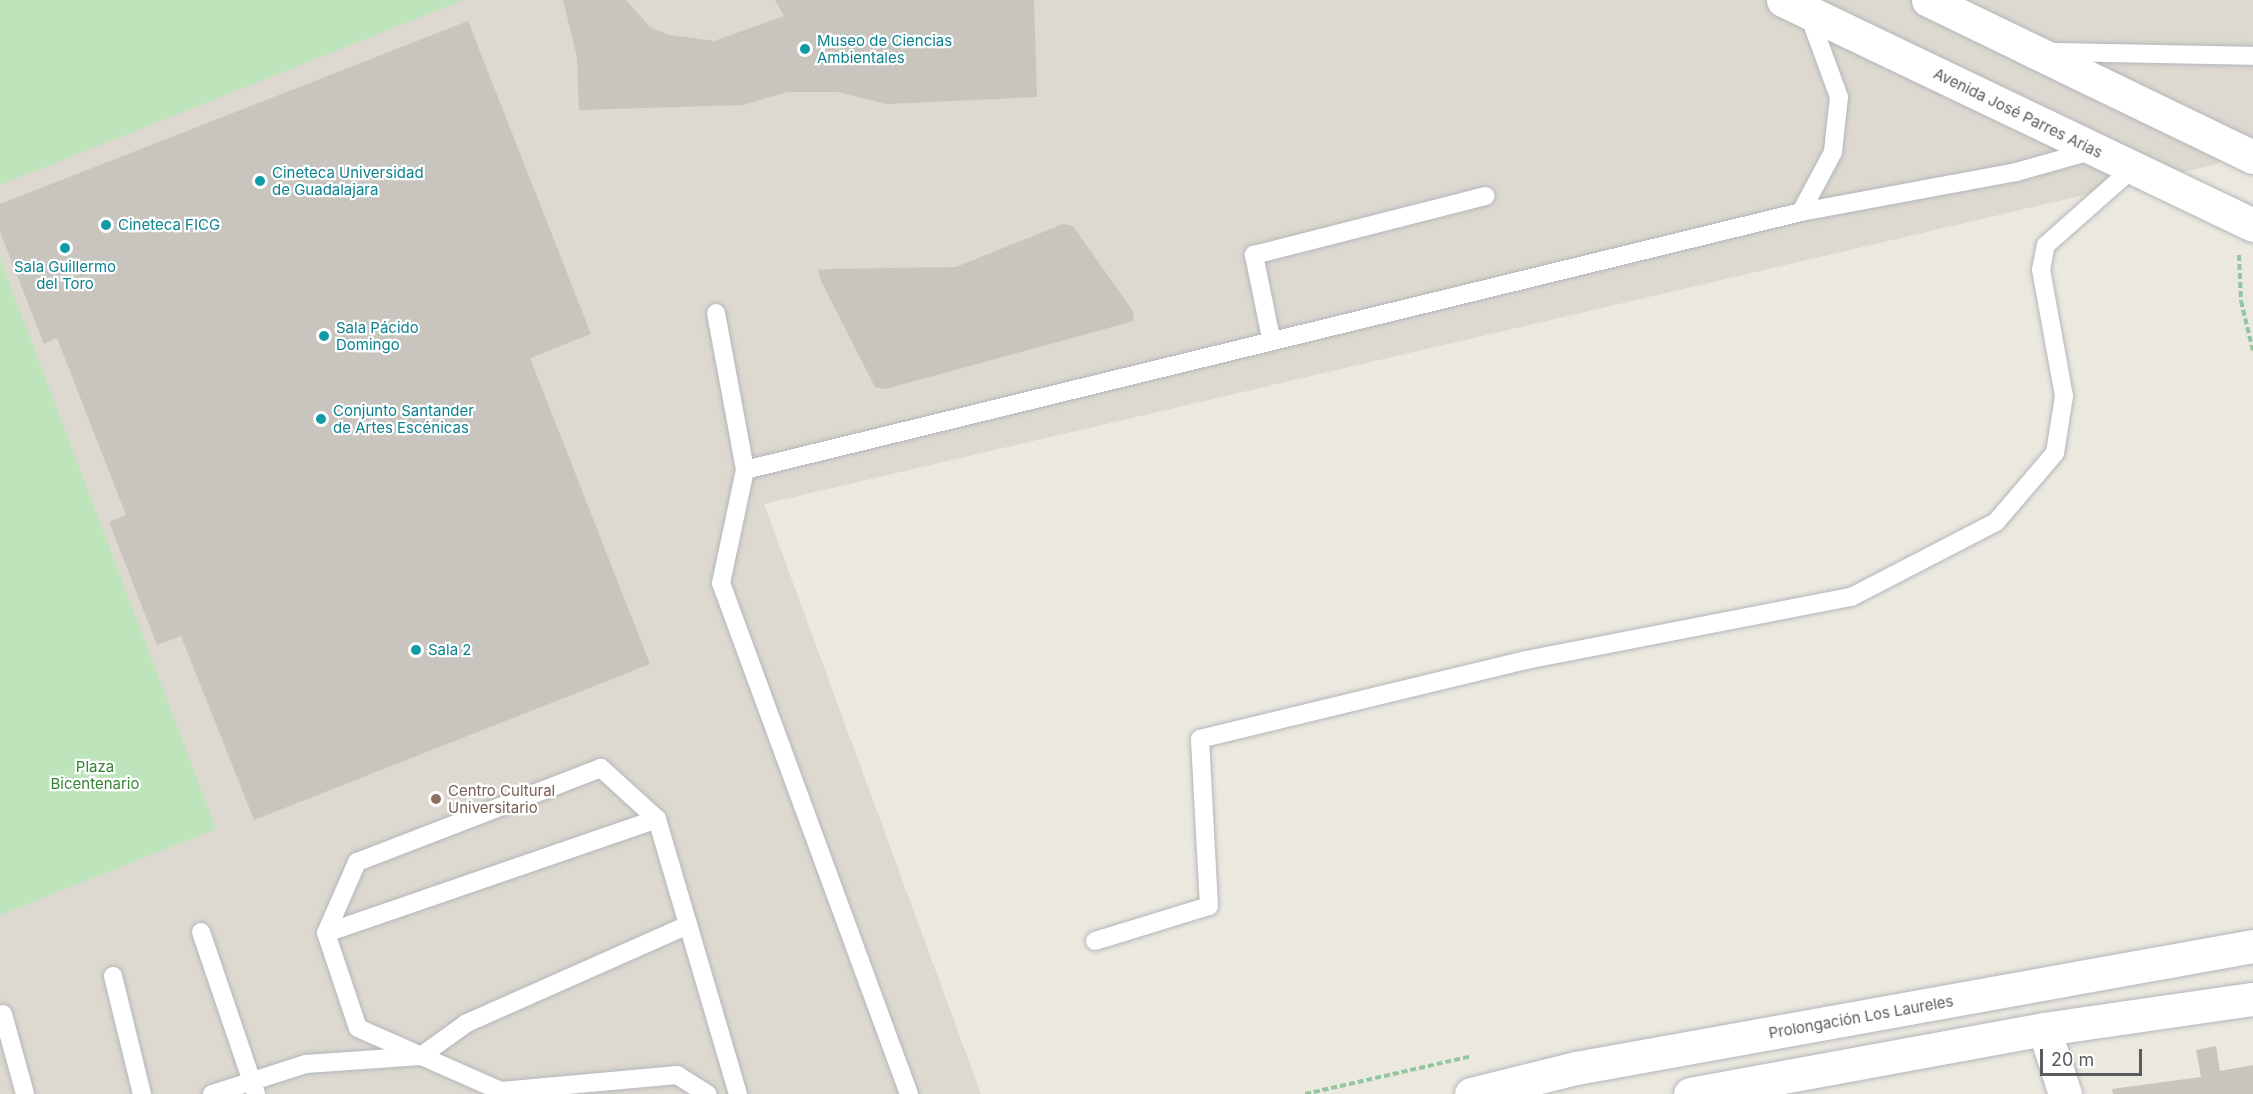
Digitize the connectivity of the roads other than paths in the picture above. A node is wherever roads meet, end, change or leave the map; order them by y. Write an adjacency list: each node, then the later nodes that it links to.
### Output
1 (1928, 0): 3 (street)
2 (1796, 6): 5 (street, Avenida José Parres Arias); 9 (lane)
3 (2041, 52): 4 (lane); 6 (street)
4 (2253, 56)
5 (2095, 150): 7 (street, Avenida José Parres Arias); 9 (lane)
6 (2253, 157)
7 (2133, 168): 10 (street, Avenida José Parres Arias); 18 (lane)
8 (1486, 196): 12 (lane)
9 (1801, 212): 12 (lane)
10 (2248, 222)
11 (716, 313): 13 (lane)
12 (1271, 338): 13 (lane)
13 (745, 471): 31 (lane)
14 (657, 819): 15 (lane); 17 (lane); 17 (lane)
15 (688, 925): 24 (lane); 30 (lane)
16 (201, 932): 25 (lane)
17 (326, 933): 24 (lane)
18 (1095, 941)
19 (2253, 946): 32 (street, Prolongación Los Laureles)
20 (113, 976): 27 (lane)
21 (2253, 999): 23 (street)
22 (3, 1014): 26 (lane)
23 (2044, 1029): 33 (street); 34 (street)
24 (421, 1056): 25 (lane); 29 (lane)
25 (253, 1088): 28 (lane)
26 (24, 1094)
27 (142, 1094)
28 (212, 1094)
29 (708, 1094)
30 (738, 1094)
31 (909, 1094)
32 (1471, 1094)
33 (1690, 1094)
34 (2065, 1094)

